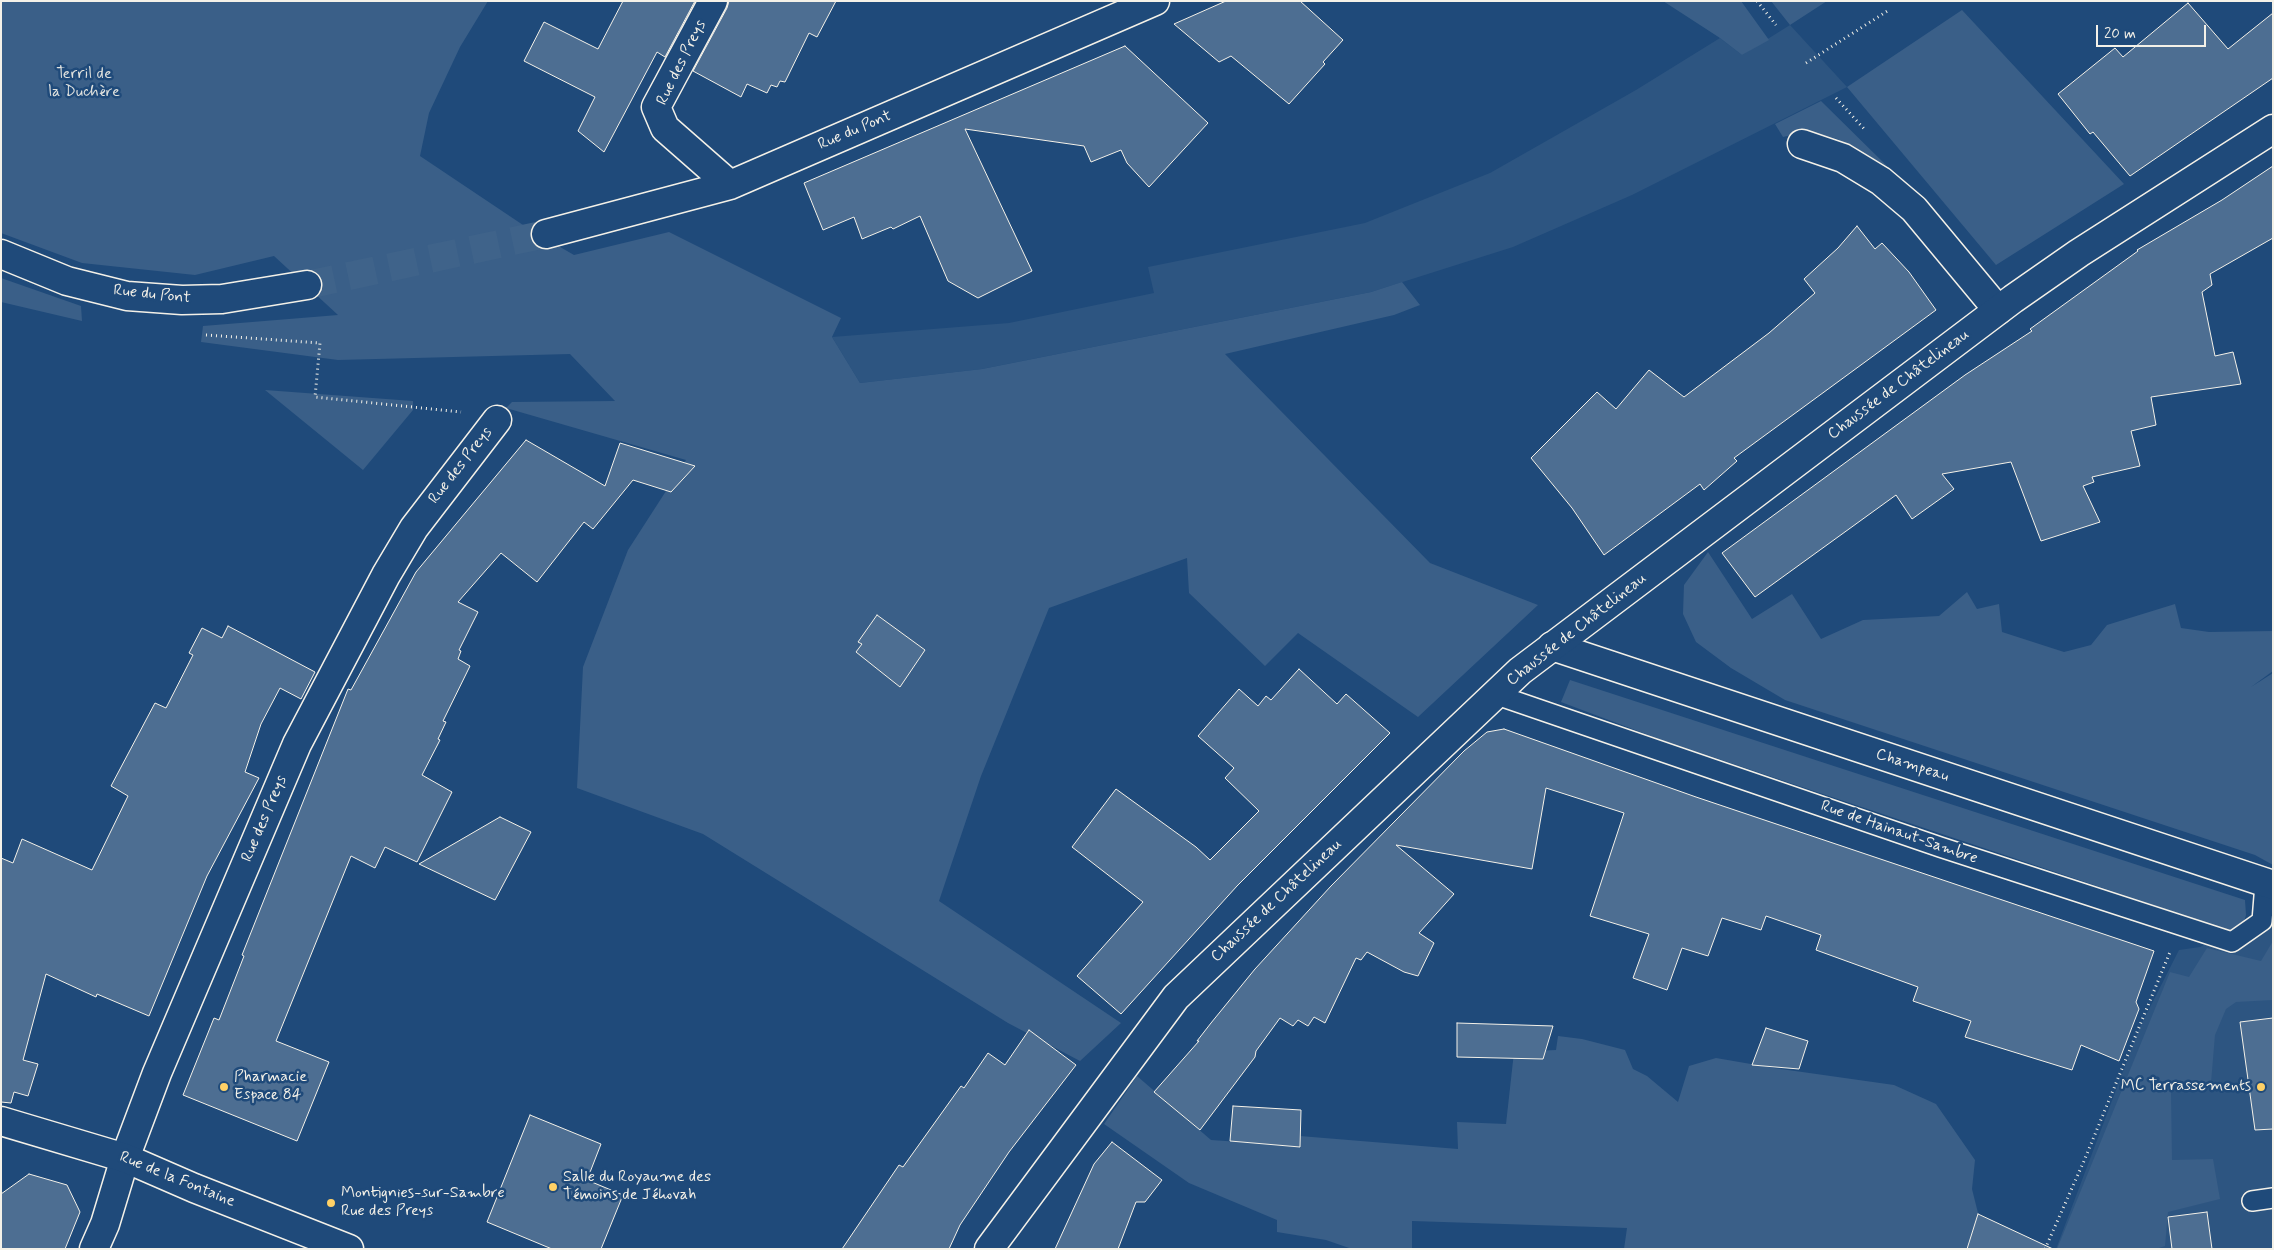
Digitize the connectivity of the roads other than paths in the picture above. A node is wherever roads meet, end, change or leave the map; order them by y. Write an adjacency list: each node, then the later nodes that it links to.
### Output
1 (712, 1): 5 (street, Rue des Preys)
2 (1155, 1): 5 (street, Rue du Pont)
3 (2273, 129): 9 (street, Chaussée de Châtelineau)
4 (1802, 144): 9 (street)
5 (730, 185): 6 (street, Rue du Pont)
6 (546, 234)
7 (1, 254): 8 (street, Rue du Pont)
8 (307, 285)
9 (1998, 310): 11 (street, Chaussée de Châtelineau)
10 (497, 420): 15 (street, Rue des Preys)
11 (1552, 646): 12 (street, Chaussée de Châtelineau); 13 (street, Champeau)
12 (1497, 695): 13 (lane, Rue de Hainaut-Sambre); 20 (street, Chaussée de Châtelineau)
13 (2269, 885)
14 (1, 1121): 15 (street, Rue de la Fontaine)
15 (124, 1158): 18 (street, Rue des Preys); 19 (street, Rue de la Fontaine)
16 (2273, 1198): 17 (lane)
17 (2252, 1200)
18 (94, 1249)
19 (349, 1249)
20 (989, 1249)

